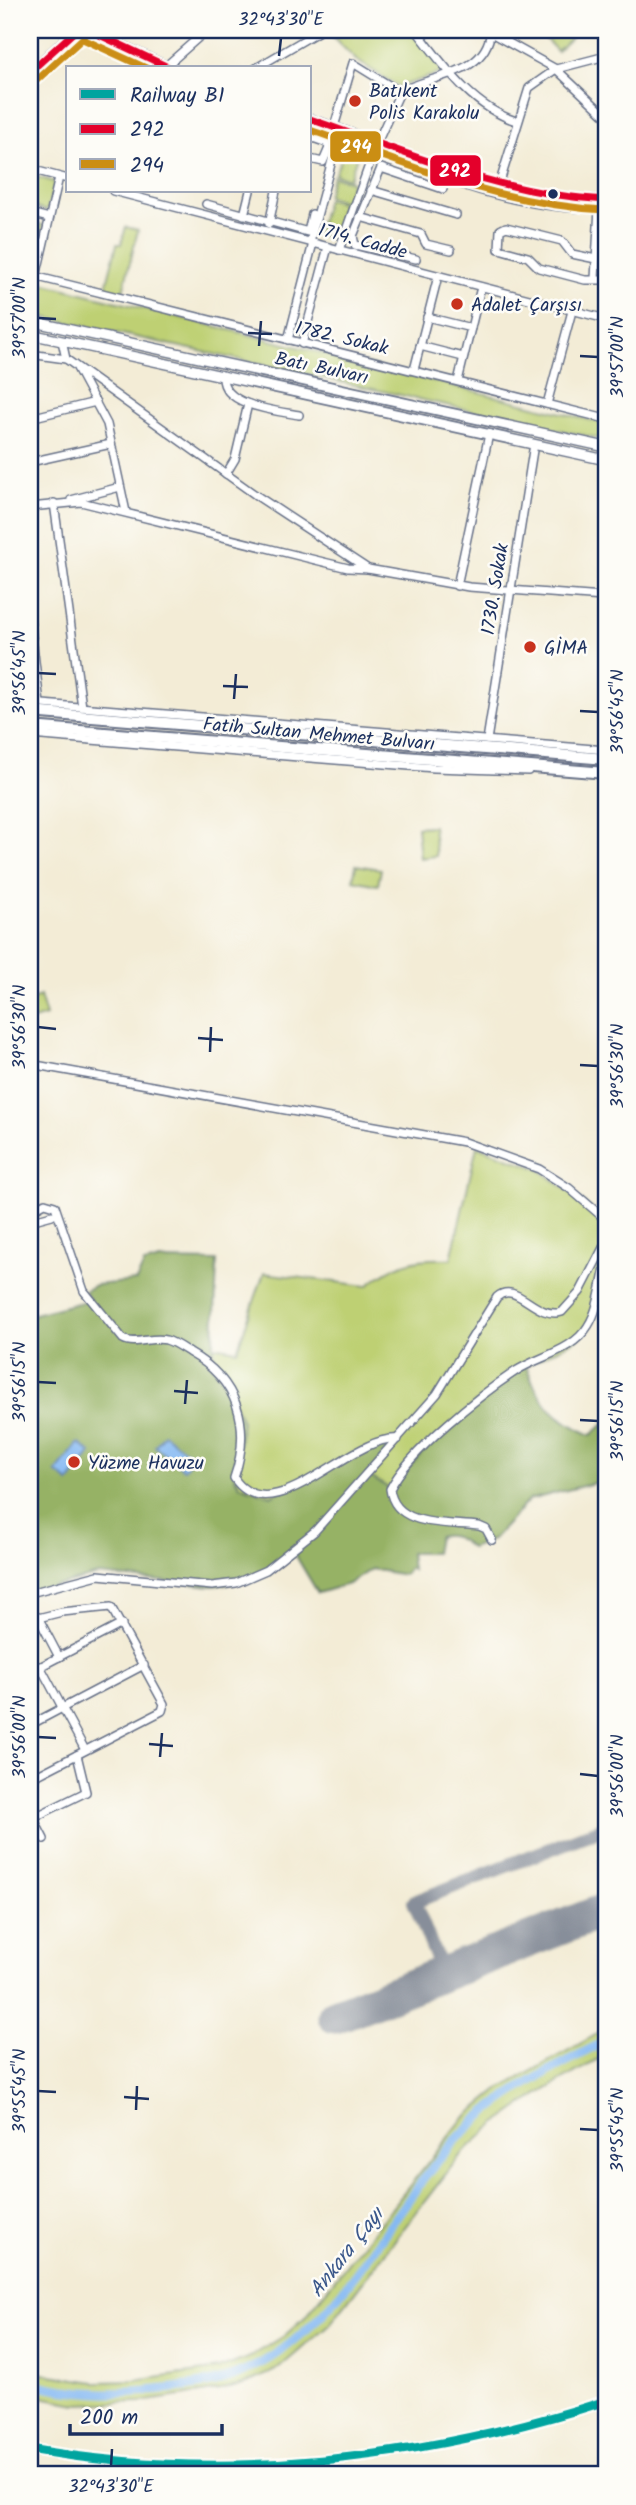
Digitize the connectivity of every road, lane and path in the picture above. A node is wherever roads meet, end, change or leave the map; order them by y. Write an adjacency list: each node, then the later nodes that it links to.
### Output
1 (207, 30): 9 (street)
2 (321, 30): 10 (street)
3 (416, 30): 13 (street)
4 (82, 32): 7 (main road); 8 (main road); 12 (main road); 14 (main road)
5 (491, 32): 11 (street); 13 (street)
6 (606, 57): 11 (street)
7 (145, 66)
8 (162, 66)
9 (169, 66)
10 (260, 66)
11 (556, 69): 17 (street); 20 (street)
12 (30, 72)
13 (452, 75): 15 (street); 20 (street)
14 (30, 83)
15 (400, 92): 21 (street); 25 (street)
16 (606, 103): 17 (street)
17 (598, 108): 18 (street)
18 (606, 116)
19 (312, 120): 21 (main road)
20 (516, 121): 30 (street)
21 (334, 127): 25 (main road)
22 (312, 129): 24 (main road)
23 (312, 138): 26 (street)
24 (338, 138): 25 (main road); 48 (street)
25 (375, 147): 30 (main road); 34 (street); 39 (main road)
26 (312, 159)
27 (30, 169): 28 (street)
28 (59, 177): 29 (street); 45 (street)
29 (66, 179)
30 (499, 185): 37 (main road)
31 (443, 189): 35 (street)
32 (250, 192): 42 (street)
33 (276, 192): 46 (street)
34 (360, 192): 35 (street); 50 (street)
35 (370, 192): 43 (street); 44 (street)
36 (138, 194): 47 (street, 1714. Cadde)
37 (606, 200)
38 (206, 204): 42 (street)
39 (603, 208): 53 (street)
40 (30, 213): 45 (street)
41 (312, 214): 46 (street)
42 (244, 215): 46 (street)
43 (456, 215)
44 (360, 217): 51 (street); 52 (street)
45 (49, 218): 54 (street)
46 (269, 222): 47 (street)
47 (267, 231): 48 (street, 1714. Cadde)
48 (312, 243): 49 (street, 1714. Cadde); 65 (street)
49 (328, 247): 50 (street, 1714. Cadde); 67 (street)
50 (339, 250): 55 (street, 1714. Cadde)
51 (451, 250)
52 (416, 259)
53 (596, 259): 56 (street); 56 (street)
54 (33, 276): 65 (street, 1782. Sokak)
55 (438, 276): 58 (street, 1714. Cadde); 60 (street)
56 (595, 279): 57 (street)
57 (606, 280)
58 (481, 287): 59 (street, 1714. Cadde); 63 (street)
59 (572, 311): 61 (street, 1714. Cadde); 78 (street)
60 (427, 317): 63 (street); 68 (street)
61 (606, 320)
62 (30, 321): 85 (main road, Batı Bulvarı)
63 (471, 328): 70 (street)
64 (30, 334): 66 (main road, Batı Bulvarı)
65 (288, 340): 67 (street, 1782. Sokak)
66 (62, 341): 71 (street); 74 (main road, Batı Bulvarı)
67 (302, 344): 73 (street, 1782. Sokak)
68 (420, 346): 70 (street); 73 (street)
69 (30, 354): 71 (street)
70 (463, 357): 75 (street)
71 (66, 359): 72 (street)
72 (77, 368): 76 (street); 88 (street)
73 (414, 370): 75 (street, 1782. Sokak)
74 (223, 376): 77 (street); 82 (main road, Batı Bulvarı)
75 (457, 381): 78 (street, 1782. Sokak)
76 (96, 402): 80 (street); 83 (street)
77 (247, 404): 79 (street); 88 (street)
78 (547, 404): 81 (street, 1782. Sokak)
79 (299, 415)
80 (30, 418)
81 (606, 419)
82 (489, 434): 84 (main road, Batı Bulvarı); 95 (street)
83 (111, 443): 87 (street); 89 (street)
84 (534, 444): 86 (main road, Batı Bulvarı); 96 (street, 1730. Sokak)
85 (606, 447)
86 (606, 460)
87 (30, 462)
88 (226, 474): 94 (street)
89 (121, 487): 90 (street); 93 (street)
90 (65, 502): 91 (street); 93 (street)
91 (54, 503): 92 (street); 101 (street)
92 (30, 507)
93 (126, 512): 94 (street)
94 (368, 569): 95 (street)
95 (457, 586): 96 (street)
96 (509, 590): 97 (street); 106 (street, 1730. Sokak)
97 (605, 598)
98 (30, 619): 100 (street)
99 (30, 703): 100 (street)
100 (40, 704): 101 (street)
101 (82, 707): 105 (street)
102 (30, 712): 107 (highway, Fatih Sultan Mehmet Bulvarı)
103 (30, 727): 110 (highway, Fatih Sultan Mehmet Bulvarı)
104 (30, 735): 110 (street)
105 (440, 737): 106 (street); 107 (street)
106 (487, 740): 108 (street)
107 (476, 748): 109 (highway, Fatih Sultan Mehmet Bulvarı)
108 (606, 750)
109 (606, 759)
110 (555, 769): 111 (highway, Fatih Sultan Mehmet Bulvarı)
111 (606, 773)
112 (30, 1064): 115 (street)
113 (30, 1211): 119 (street)
114 (52, 1216): 116 (street)
115 (606, 1220)
116 (30, 1222)
117 (606, 1242): 119 (street)
118 (606, 1264): 120 (street)
119 (398, 1438): 121 (street)
120 (492, 1540)
121 (30, 1593)
122 (34, 1618): 123 (street); 124 (street)
123 (122, 1624): 124 (street); 125 (street)
124 (59, 1657): 126 (street)
125 (144, 1665): 128 (street); 130 (street)
126 (40, 1666): 127 (street); 128 (street)
127 (30, 1672)
128 (62, 1708): 129 (street); 130 (street)
129 (30, 1725)
130 (85, 1750): 131 (street)
131 (77, 1755): 132 (street); 133 (street)
132 (30, 1779)
133 (30, 1813): 134 (street)
134 (44, 1839)

